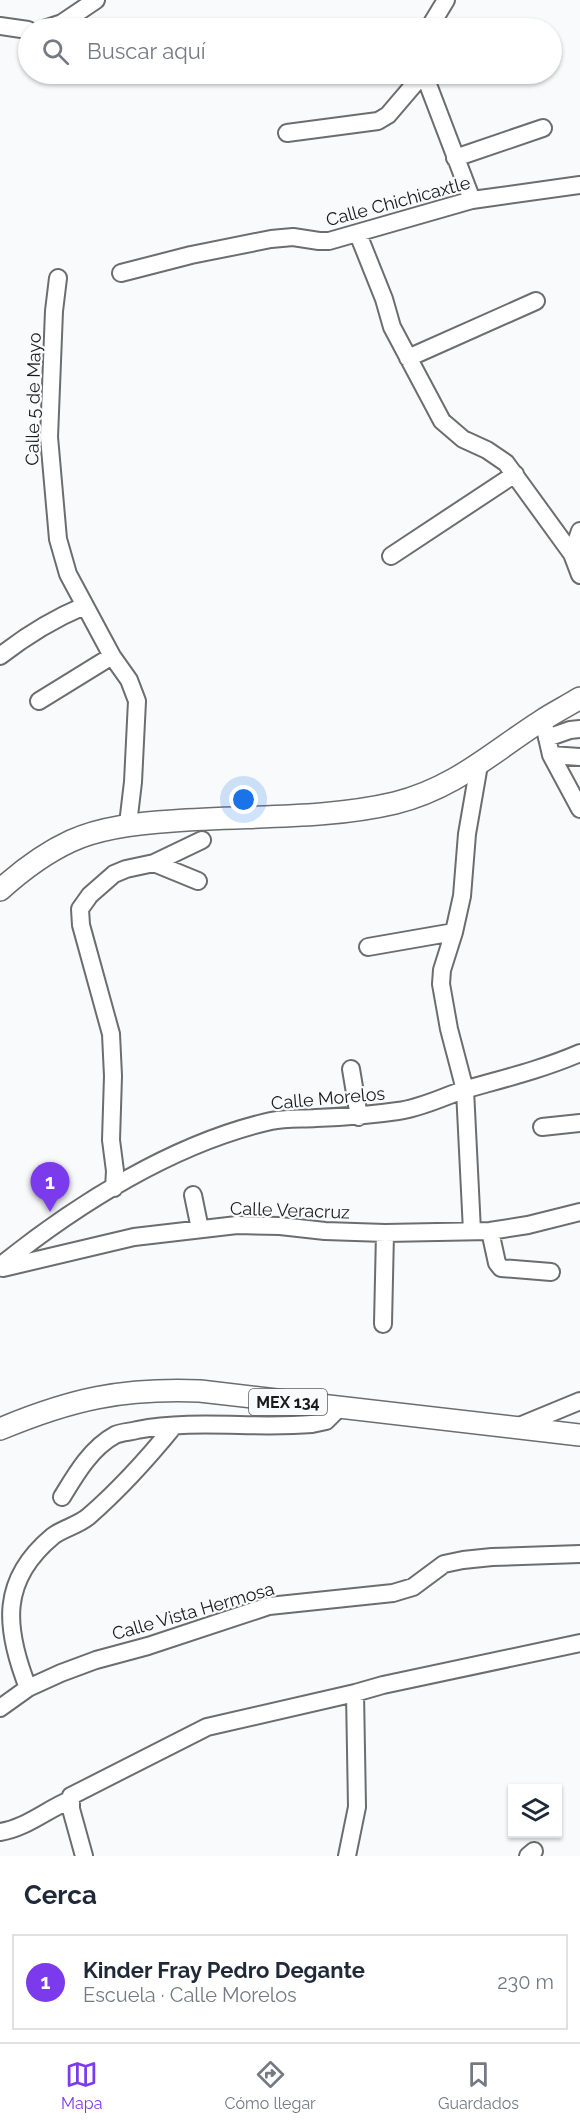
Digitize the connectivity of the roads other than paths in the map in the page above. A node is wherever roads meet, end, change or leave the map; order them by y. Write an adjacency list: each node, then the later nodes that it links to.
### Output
1 (96, 0): 3 (street)
2 (446, 0): 4 (street)
3 (69, 18)
4 (435, 18)
5 (0, 26): 6 (street)
6 (18, 29)
7 (415, 84): 10 (street)
8 (428, 84): 11 (street)
9 (543, 128): 11 (street)
10 (287, 133)
11 (455, 158): 13 (street)
12 (580, 185): 13 (street, Calle Chichicaxtle)
13 (471, 200): 14 (street, Calle Chichicaxtle)
14 (358, 234): 15 (street, Calle Chichicaxtle); 18 (street)
15 (121, 273)
16 (58, 278): 24 (street, Calle 5 de Mayo)
17 (536, 301): 18 (street)
18 (408, 358): 19 (street)
19 (515, 474): 21 (street); 22 (street)
20 (580, 531): 21 (street)
21 (572, 554): 23 (street)
22 (391, 556)
23 (580, 575)
24 (84, 606): 25 (street); 26 (street, Calle 5 de Mayo)
25 (0, 656)
26 (112, 656): 28 (street); 35 (street, Calle 5 de Mayo)
27 (580, 698): 30 (main road)
28 (39, 700)
29 (577, 728): 30 (street)
30 (545, 729): 31 (street); 33 (main road)
31 (551, 756): 32 (street); 34 (street)
32 (580, 757)
33 (479, 765): 35 (main road); 40 (street)
34 (580, 809)
35 (128, 825): 39 (main road)
36 (202, 840): 37 (street)
37 (154, 862): 38 (street); 48 (street)
38 (198, 881)
39 (0, 890)
40 (454, 932): 41 (street); 44 (street)
41 (368, 947)
42 (580, 1053): 44 (street, Calle Morelos)
43 (351, 1069): 45 (street)
44 (465, 1090): 45 (street, Calle Morelos); 53 (street)
45 (359, 1117): 48 (street, Calle Morelos)
46 (580, 1123): 47 (street)
47 (542, 1127)
48 (114, 1188): 55 (street, Calle Morelos)
49 (193, 1195): 51 (street)
50 (580, 1212): 52 (street, Calle Veracruz)
51 (200, 1229): 54 (street, Calle Veracruz); 55 (street, Calle Veracruz)
52 (490, 1231): 53 (street, Calle Veracruz); 56 (street)
53 (472, 1232): 54 (street, Calle Veracruz)
54 (385, 1233): 57 (street)
55 (0, 1267)
56 (551, 1272)
57 (383, 1324)
58 (580, 1401): 61 (street)
59 (339, 1408): 60 (street); 61 (main road, MEX 134); 62 (main road, MEX 134)
60 (174, 1426): 64 (street); 67 (street)
61 (518, 1426): 63 (main road, MEX 134)
62 (0, 1429)
63 (580, 1435)
64 (62, 1497)
65 (580, 1554): 67 (street, Calle Vista Hermosa)
66 (580, 1643): 68 (street)
67 (28, 1688): 69 (street, Calle Vista Hermosa)
68 (355, 1694): 70 (street); 73 (street)
69 (0, 1708)
70 (70, 1800): 71 (street); 72 (street)
71 (0, 1832)
72 (84, 1856)
73 (347, 1856)

